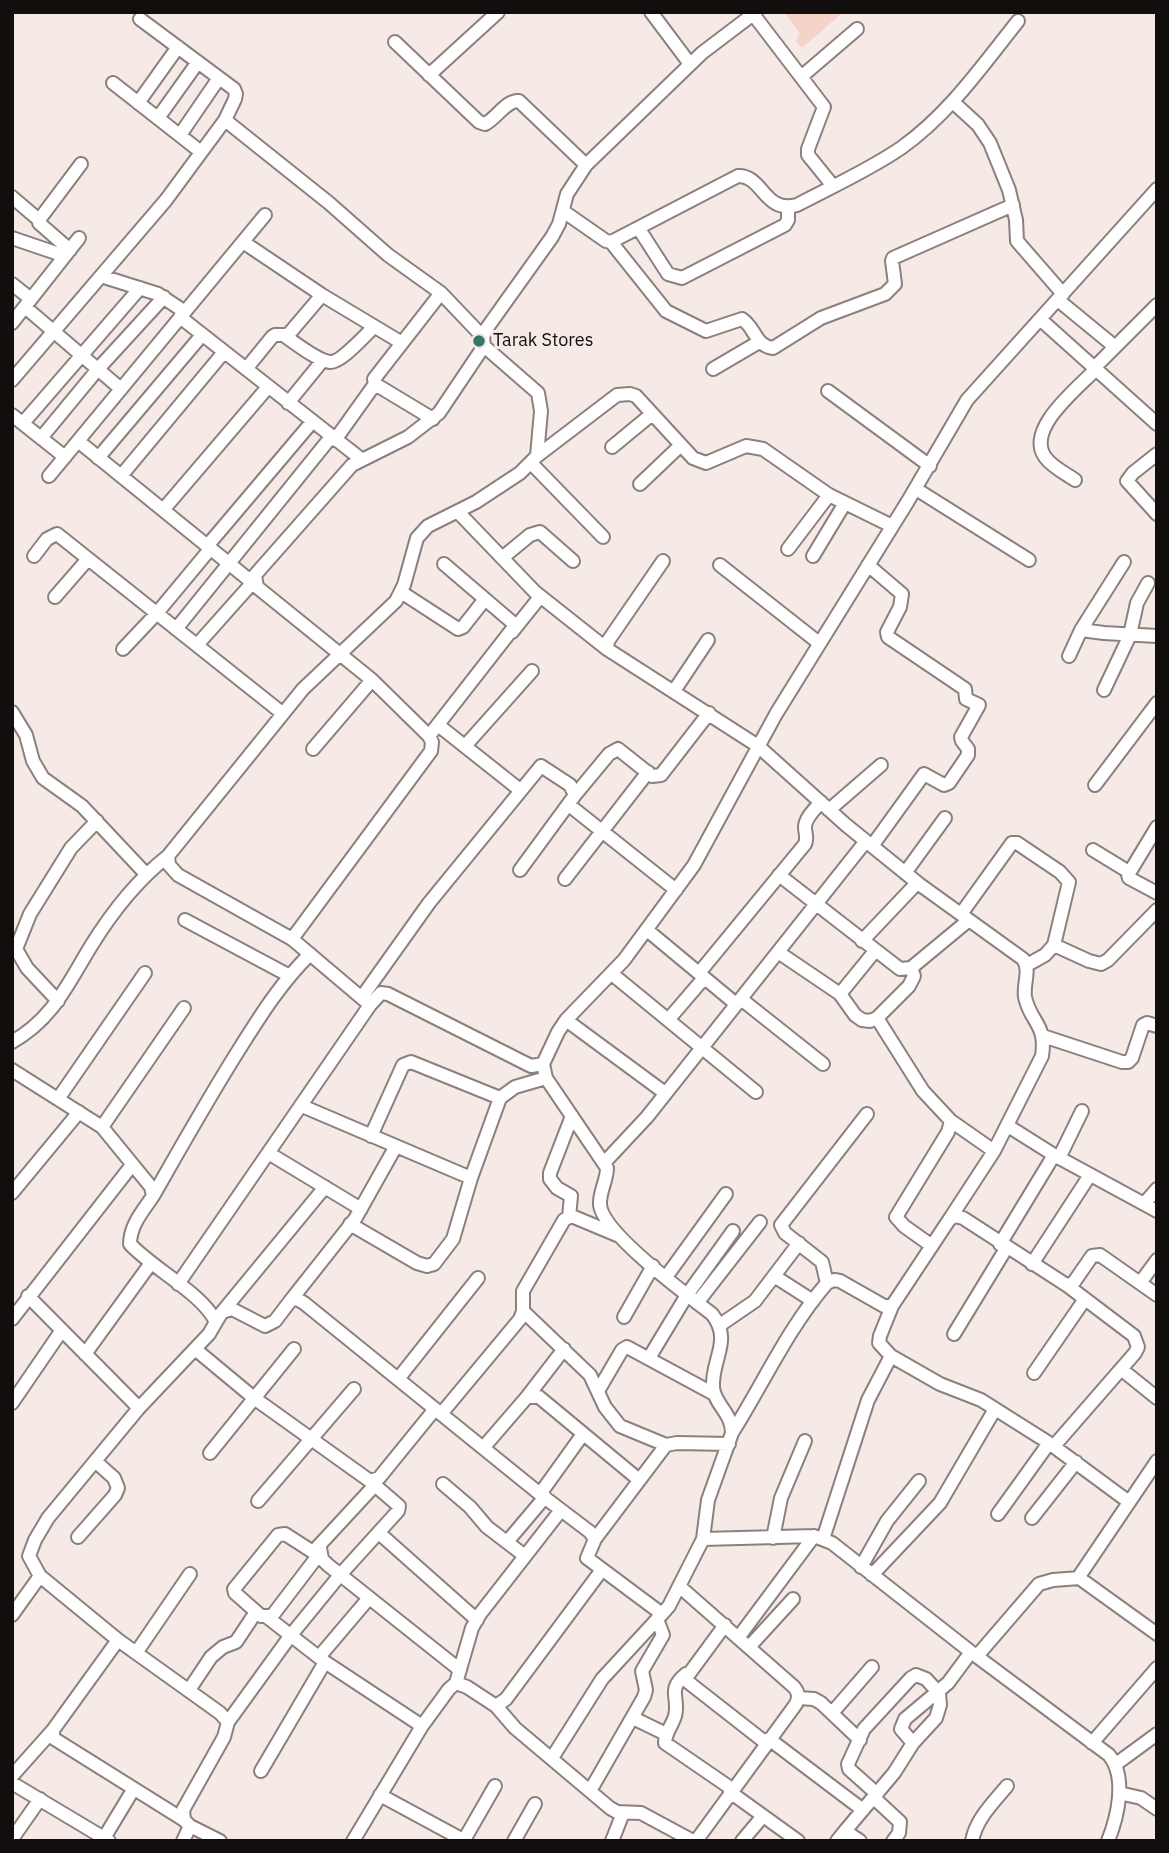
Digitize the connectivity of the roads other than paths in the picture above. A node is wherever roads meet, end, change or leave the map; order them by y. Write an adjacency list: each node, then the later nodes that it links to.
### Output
1 (498, 12): 11 (street)
2 (651, 12): 10 (street)
3 (755, 13): 10 (street); 12 (street)
4 (140, 19): 8 (street)
5 (1018, 20): 15 (street)
6 (857, 29): 12 (street)
7 (395, 42): 11 (street)
8 (178, 47): 9 (street); 16 (street)
9 (198, 62): 13 (street); 17 (street)
10 (690, 64): 22 (street)
11 (429, 75): 22 (street)
12 (802, 77): 23 (street)
13 (219, 78): 18 (street); 19 (street)
14 (113, 83): 16 (street)
15 (953, 102): 23 (street); 26 (street)
16 (138, 103): 17 (street)
17 (158, 118): 19 (street)
18 (225, 120): 20 (street); 40 (street)
19 (180, 135): 20 (street)
20 (201, 152): 37 (street)
21 (81, 164): 30 (street)
22 (586, 165): 28 (street)
23 (833, 186): 27 (street)
24 (1157, 189): 43 (street)
25 (12, 197): 30 (street)
26 (1013, 205): 43 (street); 54 (street)
27 (788, 207): 31 (street); 31 (street)
28 (563, 211): 35 (street); 53 (street)
29 (265, 215): 34 (street)
30 (39, 220): 36 (street)
31 (639, 229): 35 (street)
32 (12, 238): 36 (street)
33 (79, 238): 36 (street)
34 (243, 242): 41 (street); 46 (street)
35 (611, 242): 54 (street)
36 (67, 253): 44 (street)
37 (101, 276): 39 (street); 50 (street)
38 (12, 284): 44 (street)
39 (139, 288): 42 (street); 58 (street)
40 (440, 293): 53 (street); 55 (street)
41 (323, 295): 49 (street); 52 (street)
42 (164, 297): 46 (street); 61 (street)
43 (1060, 297): 47 (street); 56 (street)
44 (28, 303): 48 (street); 50 (street)
45 (1157, 305): 56 (street)
46 (183, 315): 51 (street); 67 (street)
47 (1040, 319): 60 (street); 86 (street)
48 (12, 323)
49 (374, 327): 55 (street); 59 (street)
50 (53, 331): 58 (street); 64 (street)
51 (202, 335): 57 (street); 83 (street)
52 (285, 336): 59 (street); 62 (street)
53 (484, 341): 72 (street); 85 (street)
54 (759, 342): 63 (street)
55 (402, 343): 65 (street)
56 (1114, 346): 60 (street)
57 (224, 352): 62 (street); 88 (street)
58 (81, 355): 61 (street); 74 (street)
59 (323, 360): 69 (street)
60 (1095, 368): 75 (street); 89 (street)
61 (98, 369): 67 (street); 76 (street)
62 (246, 369): 66 (street)
63 (713, 369)
64 (12, 380)
65 (375, 384): 72 (street); 77 (street)
66 (268, 387): 69 (street); 94 (street)
67 (121, 389): 78 (street)
68 (828, 391): 86 (street)
69 (288, 403): 73 (street)
70 (652, 414): 79 (street); 80 (street); 85 (street)
71 (12, 415): 74 (street)
72 (433, 419): 84 (street)
73 (312, 422): 77 (street); 99 (street)
74 (23, 423): 76 (street)
75 (1157, 424)
76 (41, 438): 82 (street)
77 (333, 439): 84 (street); 109 (street)
78 (78, 442): 82 (street); 83 (street)
79 (681, 445): 90 (street); 92 (street)
80 (612, 447)
81 (1157, 454): 96 (street)
82 (65, 457): 87 (street)
83 (98, 458): 88 (street)
84 (361, 459): 113 (street)
85 (534, 459): 95 (street); 98 (street)
86 (930, 466): 91 (street)
87 (49, 476)
88 (121, 476): 94 (street)
89 (1075, 480)
90 (640, 484)
91 (916, 489): 97 (street); 105 (street)
92 (828, 495): 93 (street); 100 (street)
93 (845, 503): 97 (street); 102 (street)
94 (163, 510): 99 (street)
95 (458, 512): 103 (street); 115 (street)
96 (1157, 514)
97 (892, 526): 112 (street)
98 (603, 537)
99 (209, 547): 109 (street); 119 (street)
100 (788, 549)
101 (34, 556): 104 (street)
102 (813, 556)
103 (502, 558): 106 (street); 117 (street)
104 (88, 559): 116 (street); 119 (street)
105 (1028, 560)
106 (573, 561)
107 (663, 561): 129 (street)
108 (1124, 562): 121 (street)
109 (231, 564): 113 (street); 120 (street)
110 (444, 564): 118 (street)
111 (720, 565): 126 (street)
112 (868, 565): 126 (street); 154 (street)
113 (253, 582): 127 (street); 130 (street)
114 (1149, 583): 123 (street)
115 (401, 592): 118 (street); 130 (street)
116 (55, 597)
117 (540, 597): 122 (street); 129 (street)
118 (485, 599): 122 (street)
119 (157, 613): 120 (street); 128 (street)
120 (176, 629): 127 (street)
121 (1081, 630): 123 (street); 131 (street)
122 (513, 632): 140 (street)
123 (1130, 635): 124 (street); 134 (street)
124 (1157, 636)
125 (708, 640): 135 (street)
126 (819, 643): 142 (street)
127 (197, 645): 137 (street)
128 (123, 649)
129 (607, 649): 135 (street)
130 (340, 653): 133 (street); 137 (street)
131 (1069, 656)
132 (532, 671): 141 (street)
133 (372, 680): 140 (street); 143 (street)
134 (1104, 690)
135 (674, 691): 138 (street)
136 (1157, 703): 146 (street)
137 (282, 713): 156 (street)
138 (709, 713): 142 (street); 145 (street)
139 (15, 720): 151 (street)
140 (433, 730): 141 (street); 171 (street)
141 (464, 746): 147 (street)
142 (758, 746): 149 (street); 164 (street)
143 (313, 749)
144 (881, 765): 149 (street)
145 (648, 772): 148 (street); 153 (street)
146 (1095, 785)
147 (520, 790): 148 (street); 185 (street)
148 (572, 800): 153 (street); 157 (street)
149 (825, 806): 154 (street); 161 (street)
150 (945, 818): 160 (street)
151 (97, 821): 159 (street); 184 (street)
152 (1157, 827): 158 (street)
153 (602, 832): 162 (street); 164 (street)
154 (869, 844): 160 (street); 166 (street)
155 (1093, 850): 158 (street)
156 (168, 856): 159 (street); 171 (street)
157 (520, 870)
158 (1129, 872): 165 (street)
159 (145, 873): 184 (street)
160 (905, 873): 163 (street)
161 (779, 875): 166 (street); 182 (street)
162 (565, 879)
163 (917, 883): 168 (street); 172 (street)
164 (676, 890): 170 (street)
165 (1157, 893)
166 (816, 904): 172 (street); 175 (street)
167 (1157, 910): 173 (street)
168 (965, 917): 173 (street); 177 (street); 178 (street)
169 (185, 920): 181 (street)
170 (647, 930): 180 (street); 182 (street)
171 (292, 939): 176 (street)
172 (862, 941): 174 (street)
173 (1054, 945): 177 (street)
174 (875, 951): 178 (street); 183 (street)
175 (778, 952): 183 (street); 186 (street)
176 (310, 954): 181 (street); 185 (street)
177 (1027, 964): 192 (street)
178 (911, 968): 188 (street)
179 (145, 973): 202 (street)
180 (612, 974): 189 (street); 190 (street)
181 (288, 975): 224 (street)
182 (702, 975): 186 (street); 190 (street)
183 (840, 995): 188 (street)
184 (58, 1001): 193 (street)
185 (366, 1001): 195 (street); 203 (street)
186 (738, 1001): 194 (street); 196 (street)
187 (184, 1008): 210 (street)
188 (877, 1018): 208 (street)
189 (566, 1020): 195 (street); 200 (street)
190 (668, 1020): 194 (street)
191 (1157, 1026): 192 (street)
192 (1043, 1036): 209 (street)
193 (12, 1042)
194 (702, 1047): 199 (street); 200 (street)
195 (543, 1064): 198 (street)
196 (822, 1064)
197 (12, 1070): 202 (street)
198 (546, 1078): 201 (street); 207 (street)
199 (756, 1092)
200 (665, 1093): 216 (street)
201 (500, 1098): 211 (street); 219 (street)
202 (58, 1099): 205 (street)
203 (302, 1106): 211 (street); 214 (street)
204 (1082, 1111): 215 (street)
205 (79, 1112): 210 (street); 222 (street)
206 (867, 1114): 234 (street)
207 (572, 1116): 216 (street); 228 (street)
208 (951, 1121): 213 (street); 236 (street)
209 (1008, 1126): 213 (street); 215 (street)
210 (103, 1127): 217 (street)
211 (371, 1136): 212 (street)
212 (396, 1146): 219 (street); 226 (street)
213 (994, 1152): 229 (street)
214 (270, 1154): 220 (street); 246 (street)
215 (1056, 1156): 218 (street); 235 (street)
216 (604, 1163): 233 (street)
217 (132, 1165): 224 (street); 249 (street)
218 (1090, 1175): 225 (street); 239 (street)
219 (471, 1178): 231 (street)
220 (325, 1187): 226 (street); 256 (street)
221 (1157, 1189): 225 (street)
222 (12, 1193)
223 (726, 1194): 242 (street)
224 (153, 1196): 238 (street)
225 (1144, 1204): 227 (street)
226 (361, 1209): 231 (street)
227 (1157, 1211)
228 (569, 1217): 233 (street); 255 (street)
229 (949, 1220): 235 (street); 236 (street)
230 (760, 1222): 250 (street)
231 (350, 1224): 252 (street)
232 (733, 1231): 250 (street)
233 (617, 1235): 240 (street)
234 (799, 1243): 241 (street); 244 (street)
235 (1004, 1246): 239 (street); 261 (street)
236 (932, 1247): 254 (street)
237 (1157, 1260): 245 (street)
238 (151, 1263): 246 (street); 265 (street)
239 (1032, 1264): 247 (street)
240 (653, 1266): 242 (street); 257 (street)
241 (774, 1276): 253 (street); 259 (street)
242 (666, 1277): 250 (street)
243 (478, 1278): 270 (street)
244 (827, 1283): 253 (street); 254 (street)
245 (1140, 1283): 247 (street); 248 (street)
246 (178, 1284): 256 (street)
247 (1068, 1286): 251 (street)
248 (1157, 1295)
249 (29, 1296): 258 (street); 260 (street)
250 (692, 1299): 259 (street); 267 (street)
251 (1085, 1299): 268 (street); 269 (street)
252 (291, 1300): 256 (street); 270 (street)
253 (813, 1301): 283 (street)
254 (892, 1306): 266 (street)
255 (523, 1311): 264 (street); 280 (street)
256 (219, 1317): 262 (street)
257 (624, 1317)
258 (12, 1319)
259 (720, 1325): 273 (street)
260 (62, 1330): 265 (street); 277 (street)
261 (954, 1334)
262 (195, 1349): 275 (street); 278 (street)
263 (294, 1349): 275 (street)
264 (564, 1349): 272 (street); 274 (street)
265 (85, 1354): 278 (street)
266 (891, 1356): 279 (street); 304 (street)
267 (649, 1358): 272 (street); 273 (street)
268 (1121, 1369): 276 (street); 286 (street)
269 (1034, 1373)
270 (398, 1379): 280 (street)
271 (354, 1389): 282 (street)
272 (598, 1391): 285 (street)
273 (714, 1394): 283 (street)
274 (527, 1397): 281 (street); 287 (street)
275 (254, 1398): 282 (street); 288 (street)
276 (1157, 1398)
277 (12, 1403)
278 (139, 1408): 289 (street)
279 (995, 1409): 286 (street); 315 (street)
280 (438, 1412): 287 (street); 294 (street)
281 (583, 1434): 292 (street); 296 (street)
282 (310, 1439): 294 (street); 297 (street)
283 (730, 1439): 285 (street); 307 (street)
284 (805, 1441): 305 (street)
285 (666, 1445): 292 (street)
286 (1052, 1445): 291 (street); 300 (street)
287 (483, 1448): 296 (street)
288 (210, 1452)
289 (95, 1461): 303 (street); 316 (street)
290 (1157, 1461): 298 (street)
291 (1076, 1462): 298 (street); 301 (street)
292 (638, 1479): 306 (street)
293 (919, 1481): 311 (street)
294 (372, 1483): 302 (street); 309 (street)
295 (443, 1484): 308 (street)
296 (542, 1496): 299 (street); 308 (street)
297 (258, 1501)
298 (1129, 1502): 317 (street)
299 (561, 1510): 306 (street); 310 (street)
300 (998, 1514)
301 (1032, 1518)
302 (379, 1533): 314 (street); 324 (street)
303 (78, 1537)
304 (819, 1537): 305 (street); 311 (street); 328 (street)
305 (773, 1538): 307 (street)
306 (595, 1539): 312 (street)
307 (703, 1539): 318 (street)
308 (507, 1542): 310 (street)
309 (320, 1549): 314 (street); 322 (street); 322 (street)
310 (525, 1556): 324 (street)
311 (861, 1567): 315 (street)
312 (601, 1571): 323 (street); 341 (street)
313 (190, 1574): 331 (street)
314 (340, 1575): 319 (street); 327 (street)
315 (872, 1575): 332 (street)
316 (40, 1576): 321 (street); 329 (street)
317 (1080, 1578): 326 (street); 332 (street)
318 (680, 1586): 323 (street); 325 (street)
319 (369, 1598): 333 (street); 337 (street)
320 (793, 1599): 330 (street)
321 (12, 1615)
322 (262, 1615): 327 (street); 338 (street)
323 (660, 1616): 343 (street); 353 (street)
324 (477, 1620): 337 (street)
325 (725, 1625): 328 (street); 336 (street)
326 (1157, 1634)
327 (291, 1635): 333 (street); 344 (street)
328 (738, 1637): 330 (street)
329 (118, 1640): 331 (street); 346 (street)
330 (749, 1647): 340 (street)
331 (136, 1653): 338 (street)
332 (974, 1654): 339 (street); 352 (street)
333 (322, 1660): 345 (street); 355 (street)
334 (872, 1667): 342 (street)
335 (1157, 1668): 352 (street)
336 (687, 1674): 347 (street); 350 (street)
337 (458, 1677): 341 (street); 345 (street)
338 (189, 1690): 344 (street)
339 (939, 1693): 349 (street); 351 (street); 351 (street)
340 (799, 1698): 342 (street); 350 (street)
341 (496, 1706): 353 (street)
342 (832, 1713): 349 (street)
343 (633, 1718): 347 (street); 361 (street)
344 (228, 1722): 372 (street)
345 (422, 1726): 364 (street)
346 (53, 1730): 356 (street); 360 (street)
347 (666, 1734): 362 (street)
348 (1157, 1734): 354 (street)
349 (860, 1740): 365 (street)
350 (768, 1741): 362 (street); 369 (street)
351 (913, 1743): 365 (street)
352 (1093, 1743): 354 (street)
353 (552, 1758): 361 (street)
354 (1116, 1764): 363 (street)
355 (261, 1771)
356 (12, 1776)
357 (12, 1783): 366 (street)
358 (495, 1786): 376 (street)
359 (1007, 1786): 387 (street)
360 (134, 1790): 372 (street); 375 (street)
361 (590, 1791): 370 (street)
362 (731, 1791): 371 (street); 382 (street)
363 (1119, 1793): 368 (street); 388 (street)
364 (380, 1795): 376 (street); 379 (street)
365 (875, 1796): 369 (street); 386 (street)
366 (40, 1799): 374 (street); 375 (street)
367 (535, 1804): 380 (street)
368 (1157, 1809)
369 (863, 1810): 373 (street)
370 (623, 1813): 381 (street); 382 (street)
371 (763, 1816): 383 (street); 384 (street)
372 (187, 1823): 377 (street); 378 (street)
373 (841, 1836): 385 (street)
374 (12, 1839)
375 (106, 1839)
376 (464, 1840)
377 (183, 1841)
378 (220, 1841)
379 (353, 1841)
380 (514, 1841)
381 (611, 1841)
382 (694, 1841)
383 (742, 1841)
384 (798, 1841)
385 (860, 1841)
386 (893, 1841)
387 (972, 1841)
388 (1108, 1841)

